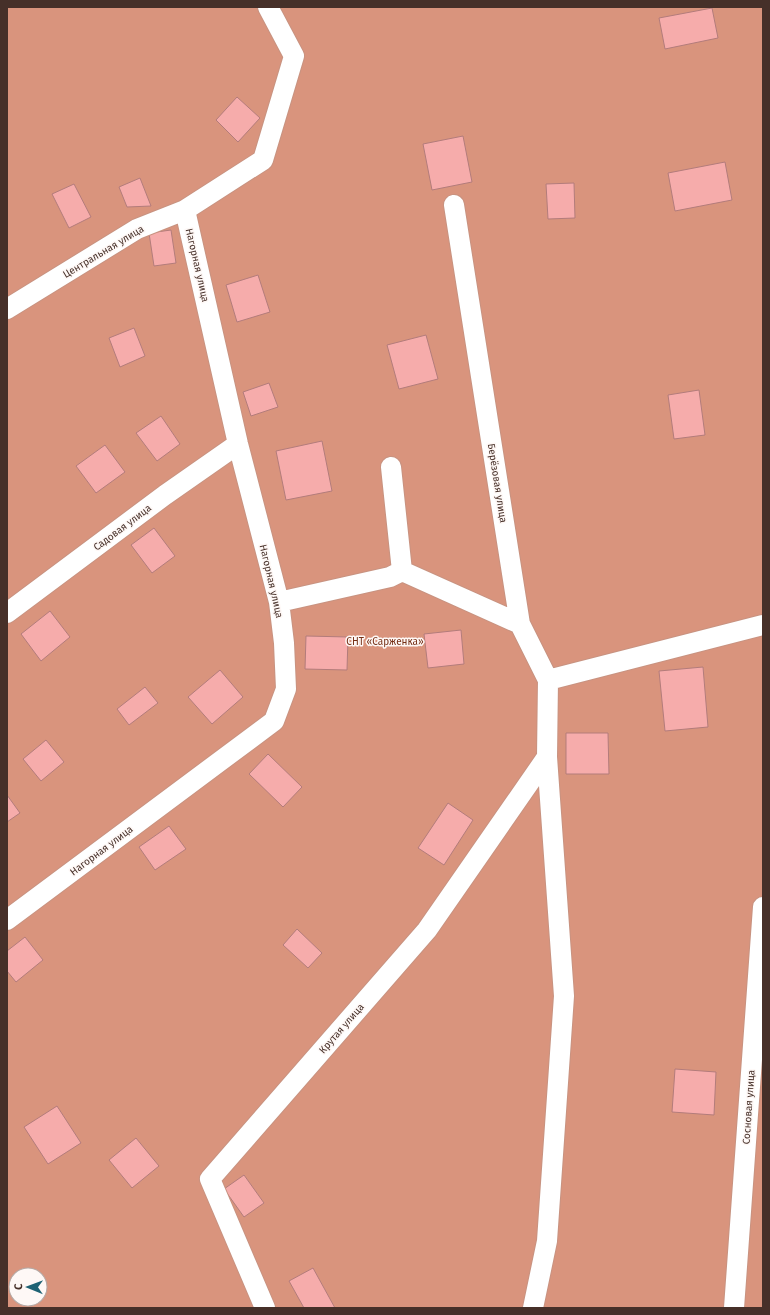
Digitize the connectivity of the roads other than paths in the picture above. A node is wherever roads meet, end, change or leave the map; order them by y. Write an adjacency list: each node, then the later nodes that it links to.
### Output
1 (268, 7): 3 (street, Центральная улица)
2 (454, 205): 10 (street, Берёзовая улица)
3 (186, 210): 4 (street, Центральная улица); 5 (street, Нагорная улица)
4 (7, 309)
5 (238, 444): 8 (street, Нагорная улица); 9 (street, Садовая улица)
6 (391, 467): 7 (street)
7 (402, 571): 8 (street); 10 (street)
8 (279, 602): 15 (street, Нагорная улица)
9 (7, 613)
10 (520, 624): 12 (street, Берёзовая улица)
11 (763, 625): 12 (street)
12 (548, 680): 13 (street, Берёзовая улица)
13 (547, 757): 16 (street, Крутая улица); 17 (street, Берёзовая улица)
14 (763, 907): 18 (street, Сосновая улица)
15 (7, 920)
16 (265, 1308)
17 (533, 1308)
18 (734, 1308)

